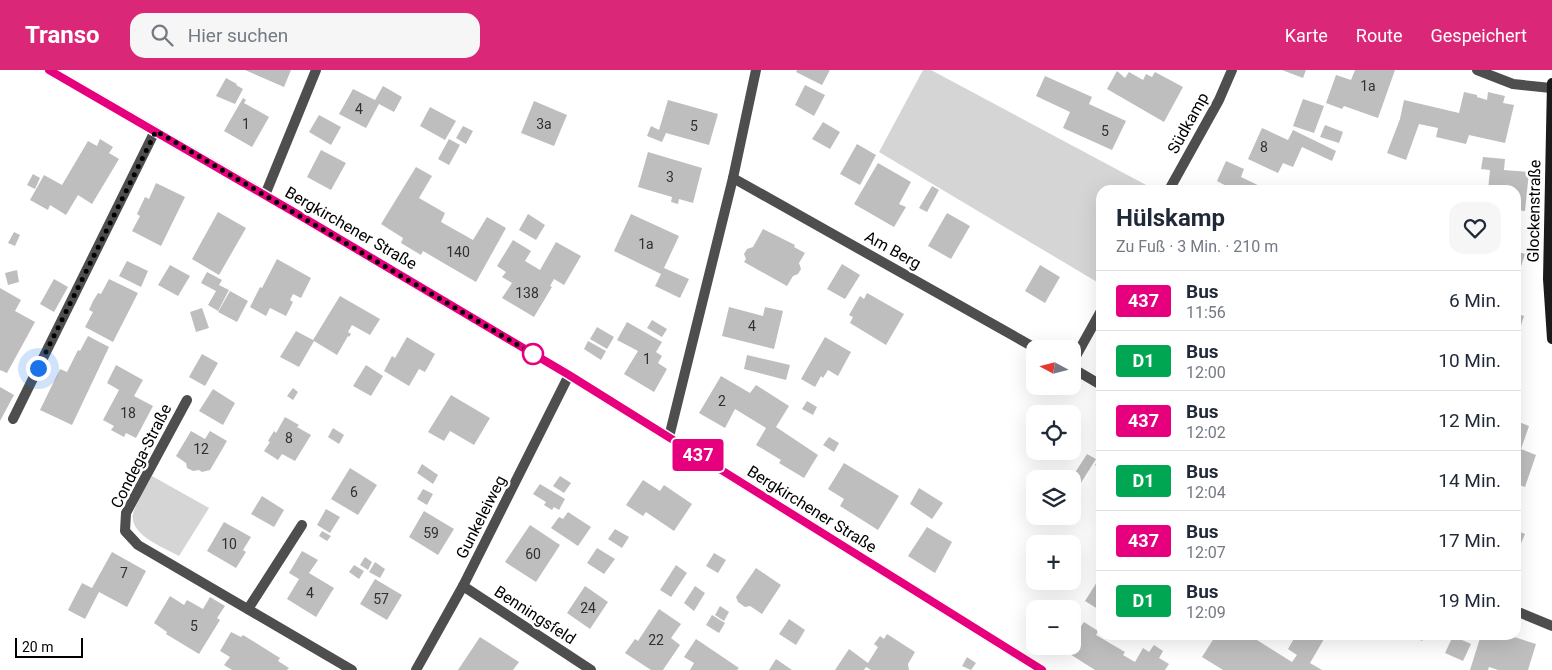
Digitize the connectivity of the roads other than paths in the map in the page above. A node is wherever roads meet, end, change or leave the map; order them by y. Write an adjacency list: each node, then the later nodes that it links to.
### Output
1 (49, 70): 7 (street, Bergkirchener Straße)
2 (316, 70): 10 (street)
3 (756, 70): 8 (street)
4 (1232, 70): 9 (street, Südkamp)
5 (1477, 70): 6 (street)
6 (1551, 86): 12 (street, Glockenstraße)
7 (156, 131): 10 (street, Bergkirchener Straße); 19 (street)
8 (733, 178): 13 (street, Am Berg); 20 (street)
9 (1172, 185)
10 (265, 195): 16 (street, Bergkirchener Straße)
11 (1096, 320): 14 (street)
12 (1552, 339)
13 (1026, 342)
14 (1081, 347)
15 (1081, 373): 17 (street)
16 (569, 375): 20 (street, Bergkirchener Straße); 22 (street, Gunkeleiweg)
17 (1096, 382)
18 (187, 400): 23 (street, Condega-Straße)
19 (14, 419)
20 (669, 437): 29 (street, Bergkirchener Straße)
21 (302, 525): 23 (street)
22 (463, 586): 27 (street, Gunkeleiweg); 28 (street, Benningsfeld)
23 (248, 609): 26 (street, Condega-Straße)
24 (1521, 613): 25 (street)
25 (1552, 626)
26 (352, 670)
27 (416, 670)
28 (591, 670)
29 (1042, 670)

